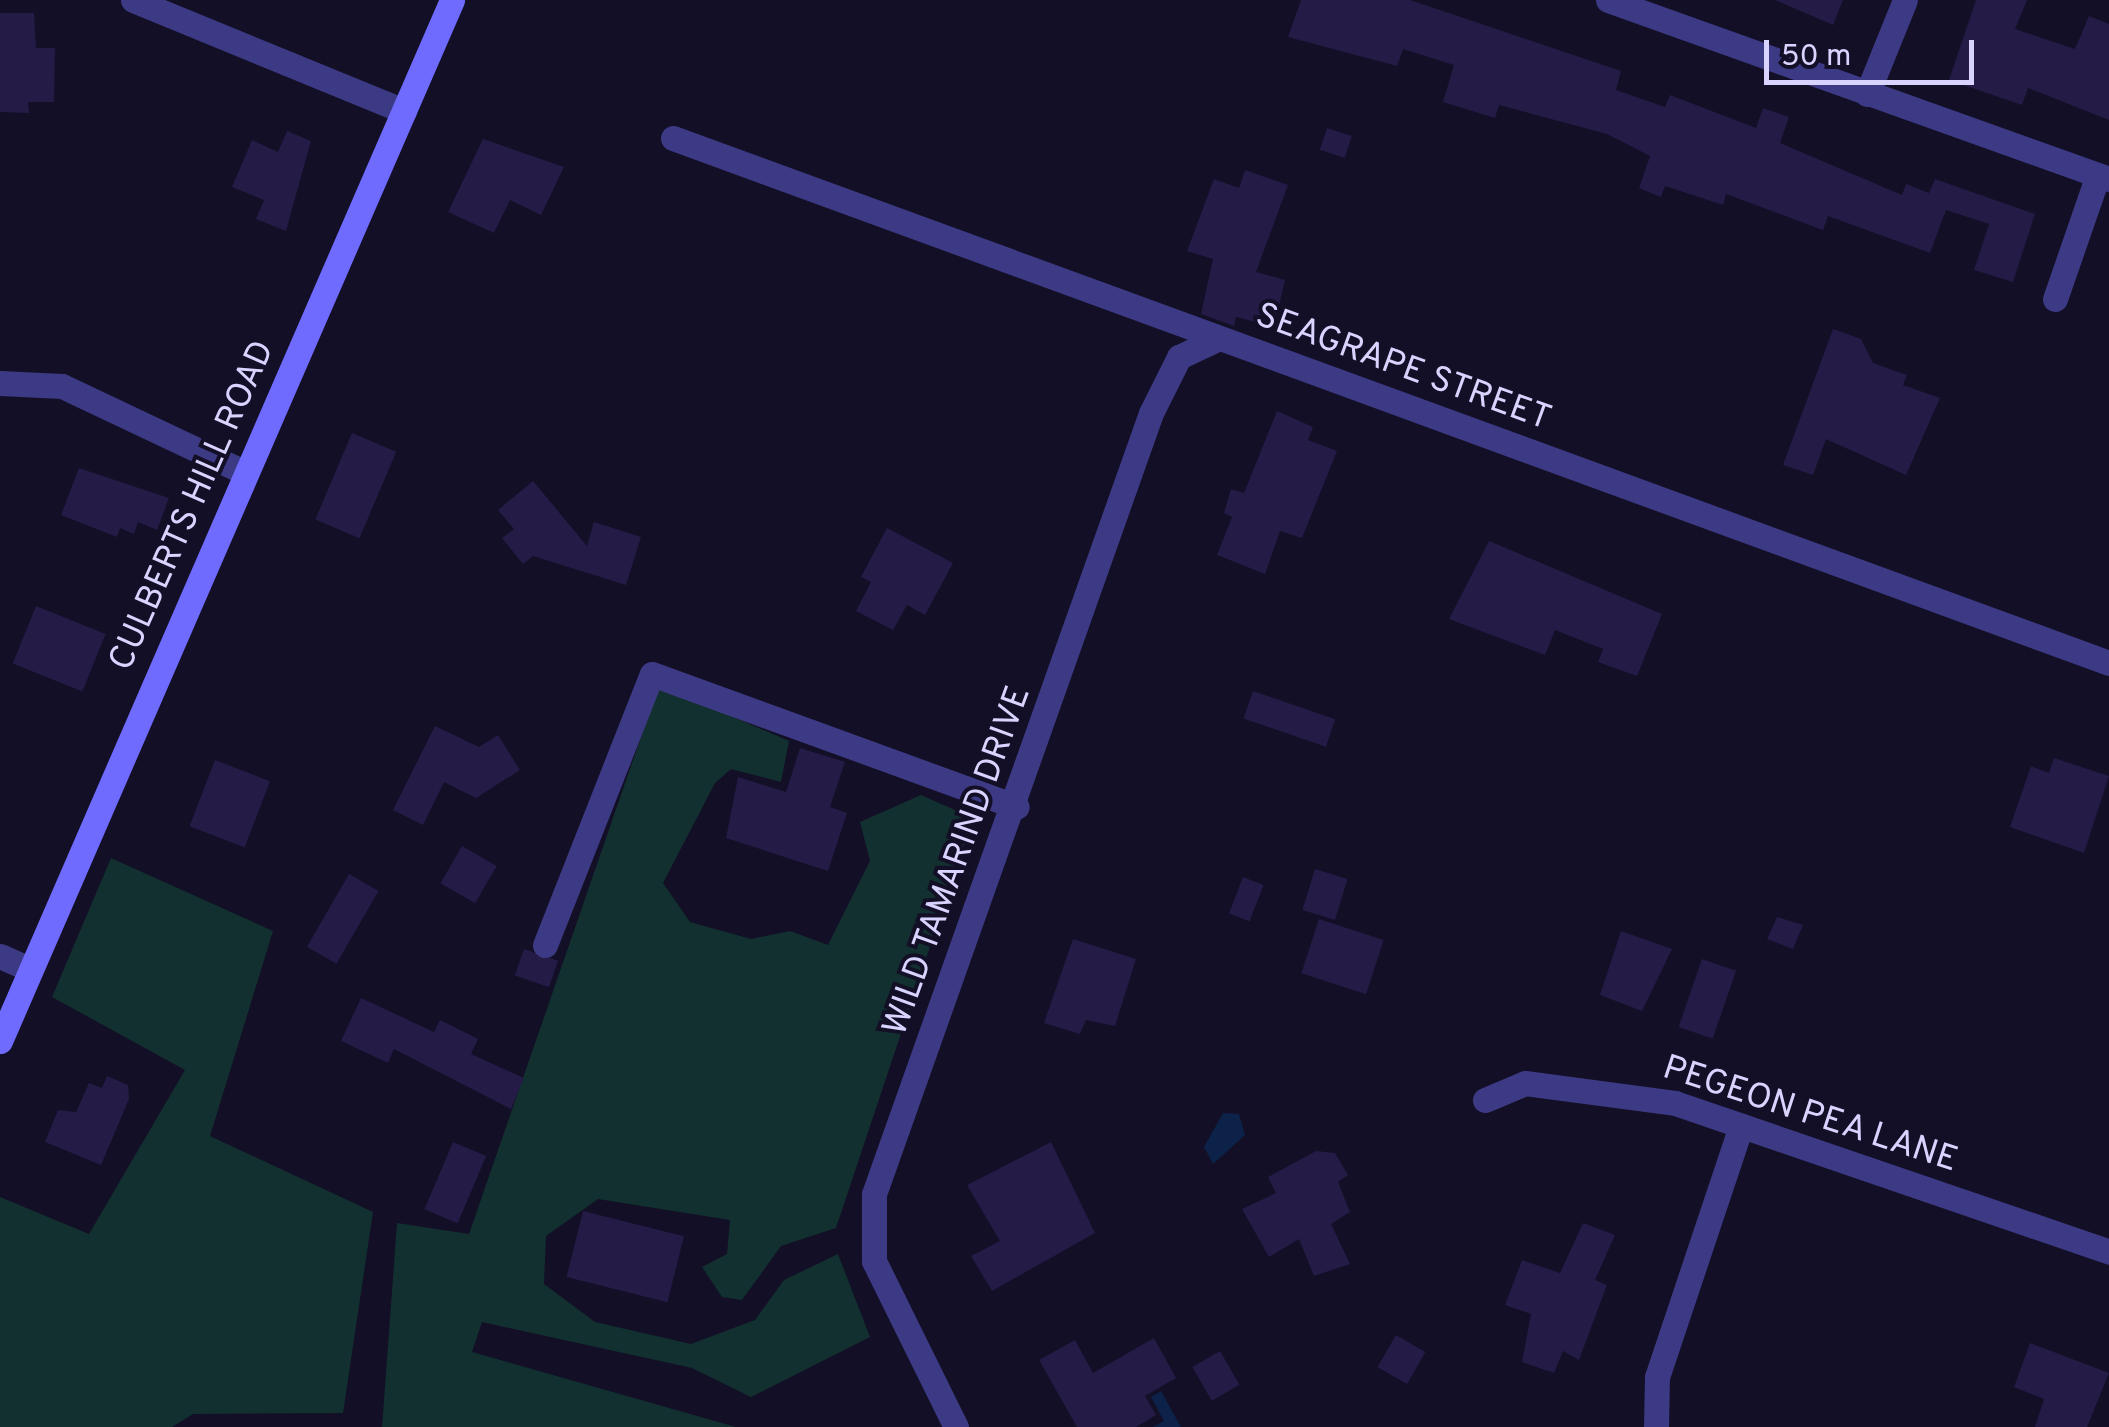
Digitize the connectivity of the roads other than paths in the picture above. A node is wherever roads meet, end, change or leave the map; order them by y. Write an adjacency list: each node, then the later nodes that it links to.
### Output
1 (133, 0): 6 (street)
2 (452, 0): 6 (street, CULBERTS HILL ROAD)
3 (1608, 0): 5 (street)
4 (1904, 0): 5 (street)
5 (1867, 94): 8 (street)
6 (404, 111): 12 (street, CULBERTS HILL ROAD)
7 (673, 138): 10 (street, SEAGRAPE STREET)
8 (2104, 177): 9 (street)
9 (2055, 299)
10 (1219, 338): 13 (street, SEAGRAPE STREET); 14 (street, WILD TAMARIND DRIVE)
11 (0, 382): 12 (street)
12 (246, 473): 17 (street, CULBERTS HILL ROAD)
13 (2109, 662)
14 (1017, 807): 15 (street); 22 (street, WILD TAMARIND DRIVE)
15 (546, 945)
16 (0, 956): 17 (street)
17 (28, 969): 18 (street, CULBERTS HILL ROAD)
18 (0, 1041)
19 (1485, 1100): 20 (street, PEGEON PEA LANE)
20 (1740, 1126): 21 (street, PEGEON PEA LANE); 23 (street)
21 (2109, 1252)
22 (956, 1427)
23 (1656, 1427)

